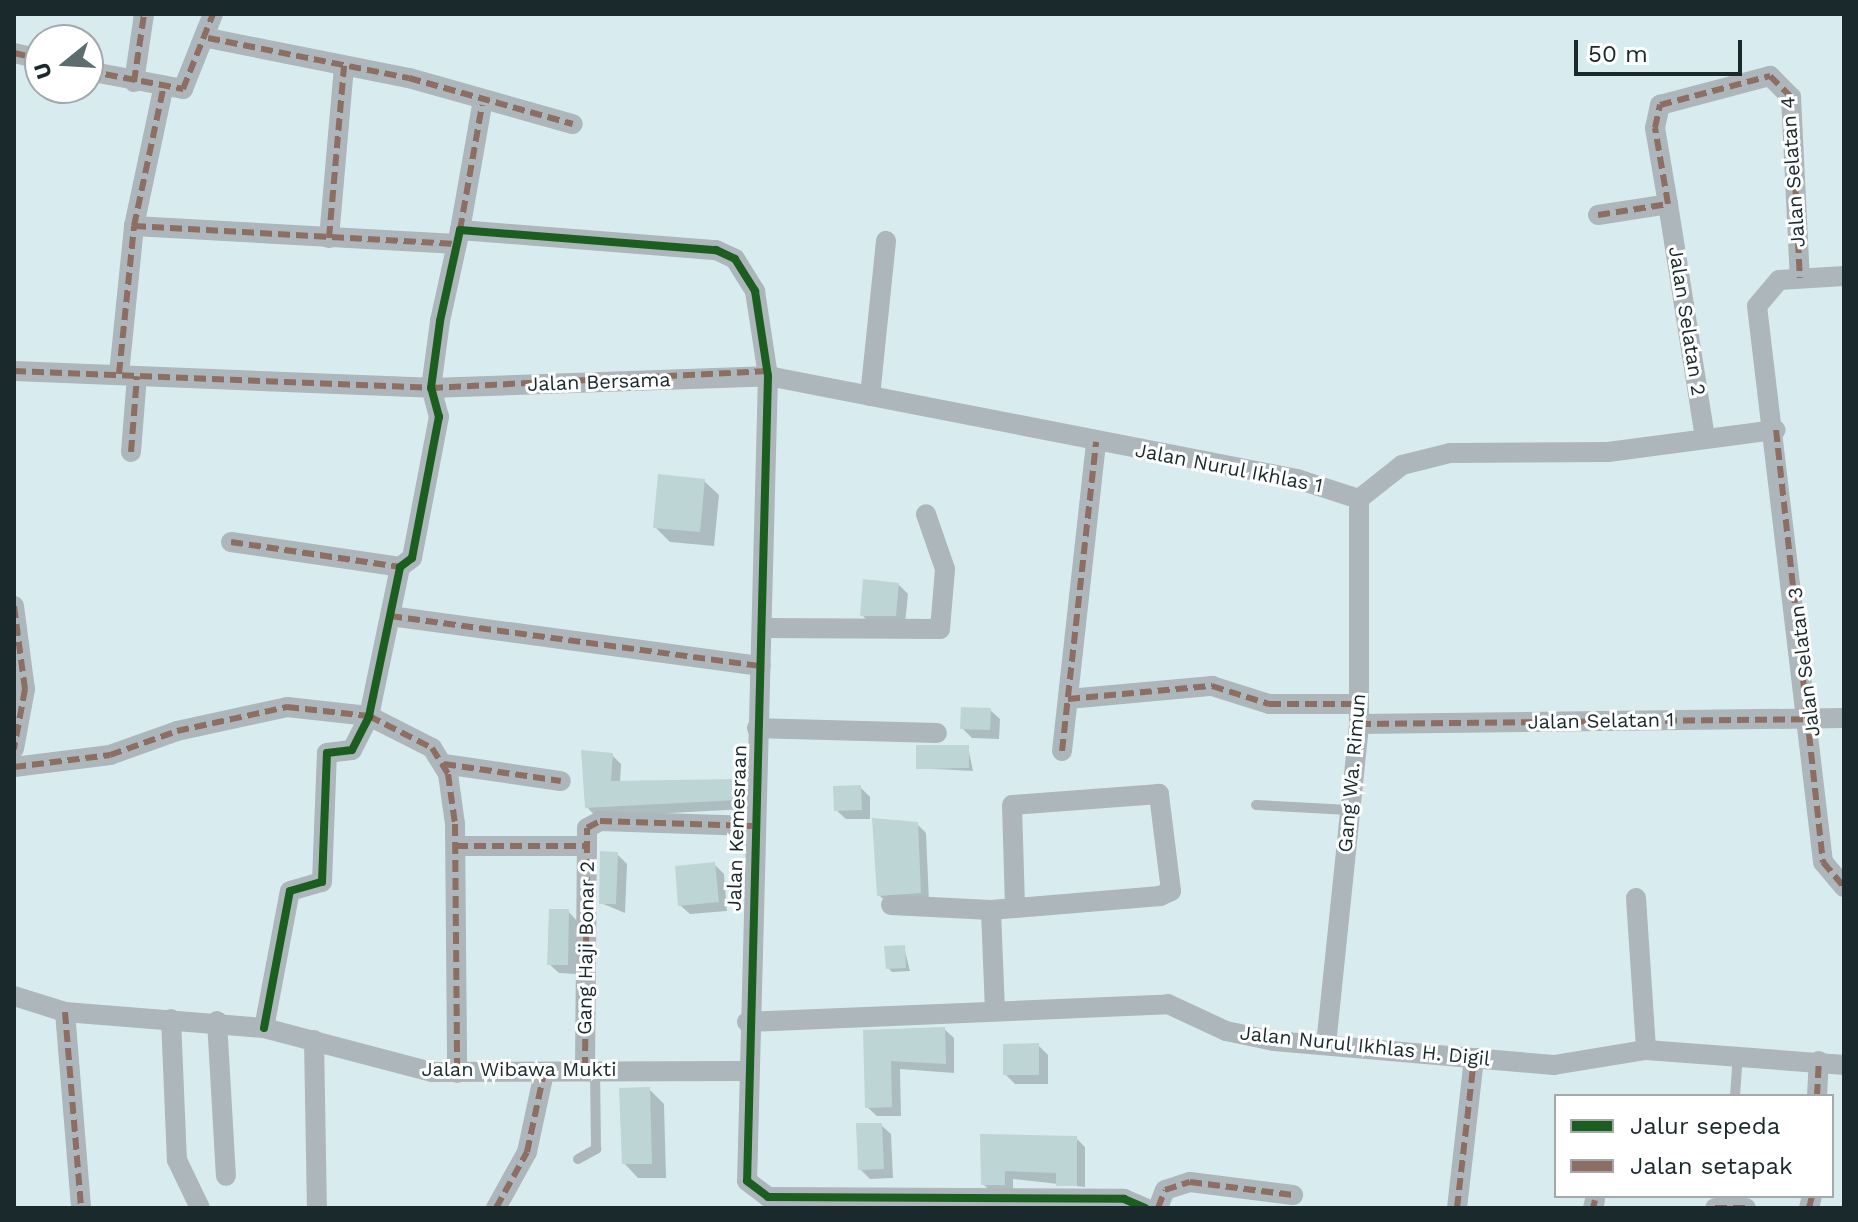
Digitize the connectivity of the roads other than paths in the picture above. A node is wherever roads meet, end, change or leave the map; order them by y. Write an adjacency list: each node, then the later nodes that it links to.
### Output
1 (144, 14): 6 (street)
2 (213, 14): 3 (street)
3 (208, 38): 4 (street); 7 (street)
4 (344, 66): 8 (street); 14 (street)
5 (104, 75): 6 (street)
6 (134, 82): 7 (street)
7 (163, 90): 12 (street)
8 (482, 105): 9 (street); 13 (street)
9 (573, 124)
10 (1668, 204): 11 (street); 17 (street, Jalan Selatan 4); 24 (street, Jalan Selatan 2)
11 (1598, 215)
12 (134, 226): 14 (street, Jalan Kemesraan); 19 (street)
13 (458, 237): 14 (street, Jalan Kemesraan); 20 (street, Jalan Kemesraan); 21 (street)
14 (329, 238)
15 (886, 241): 22 (street)
16 (1844, 276): 17 (street)
17 (1800, 278): 23 (street, Jalan Selatan 3)
18 (14, 371): 19 (street, Jalan Bersama)
19 (128, 375): 21 (street, Jalan Bersama); 26 (street)
20 (768, 376): 21 (street, Jalan Bersama); 22 (street, Jalan Nurul Ikhlas 1); 33 (street, Jalan Kemesraan)
21 (431, 388): 30 (street)
22 (870, 396): 25 (street, Jalan Nurul Ikhlas 1)
23 (1776, 430): 24 (street); 39 (street, Jalan Selatan 3)
24 (1705, 438): 27 (street)
25 (1096, 442): 27 (street, Jalan Nurul Ikhlas 1); 35 (street)
26 (131, 452)
27 (1359, 499): 36 (street, Gang Wa. Rimun)
28 (926, 514): 33 (street)
29 (231, 542): 30 (street)
30 (400, 567): 32 (street)
31 (14, 606): 42 (street)
32 (390, 616): 34 (street); 37 (street)
33 (764, 628): 34 (street, Jalan Kemesraan)
34 (761, 666): 40 (street, Jalan Kemesraan)
35 (1068, 699): 36 (street, Jalan Selatan 1); 43 (street)
36 (1359, 714): 39 (street, Jalan Selatan 1); 48 (street, Gang Wa. Rimun)
37 (369, 716): 44 (street); 45 (street); 63 (street)
38 (1844, 718): 39 (street, Jalan Selatan 1)
39 (1811, 719): 52 (street, Jalan Selatan 3)
40 (757, 728): 41 (street); 49 (street, Jalan Kemesraan)
41 (937, 733)
42 (14, 749)
43 (1062, 751)
44 (444, 764): 46 (street); 51 (street)
45 (14, 767)
46 (561, 781)
47 (1256, 805): 48 (lane)
48 (1349, 810): 65 (street, Gang Wa. Rimun)
49 (752, 826): 50 (street); 62 (street, Jalan Kemesraan)
50 (587, 837): 51 (street); 71 (street, Gang Haji Bonar 2)
51 (456, 846): 73 (street)
52 (1844, 887)
53 (1636, 898): 66 (street)
54 (891, 905): 56 (street)
55 (1015, 908): 55 (street); 56 (street)
56 (991, 910): 58 (street)
57 (14, 996): 59 (street, Jalan Wibawa Mukti)
58 (995, 1011): 62 (street, Jalan Nurul Ikhlas H. Digil); 65 (street, Jalan Nurul Ikhlas H. Digil)
59 (65, 1012): 60 (street, Jalan Wibawa Mukti); 81 (street)
60 (171, 1019): 61 (street, Jalan Wibawa Mukti); 82 (street)
61 (217, 1021): 63 (street, Jalan Wibawa Mukti); 78 (street)
62 (747, 1022): 72 (street, Jalan Kemesraan)
63 (264, 1028): 64 (street, Jalan Wibawa Mukti)
64 (314, 1040): 73 (street, Jalan Wibawa Mukti); 83 (street)
65 (1326, 1045): 68 (street, Jalan Nurul Ikhlas H. Digil)
66 (1646, 1050): 67 (street, Jalan Nurul Ikhlas H. Digil); 68 (street, Jalan Nurul Ikhlas H. Digil)
67 (1738, 1057): 69 (street, Jalan Nurul Ikhlas H. Digil); 75 (lane)
68 (1474, 1058): 87 (street)
69 (1819, 1061): 70 (street, Jalan Nurul Ikhlas H. Digil); 76 (street)
70 (1844, 1065)
71 (590, 1068): 72 (street, Jalan Wibawa Mukti); 74 (street, Jalan Wibawa Mukti); 77 (lane)
72 (745, 1071): 80 (street, Jalan Kemesraan)
73 (457, 1073): 74 (street, Jalan Wibawa Mukti)
74 (544, 1073): 84 (street)
75 (1735, 1094)
76 (1817, 1094)
77 (578, 1159)
78 (226, 1176)
79 (1293, 1195): 86 (street)
80 (839, 1204): 85 (street)
81 (81, 1208)
82 (200, 1208)
83 (317, 1208)
84 (496, 1208)
85 (1145, 1208)
86 (1158, 1208)
87 (1457, 1208)
88 (1715, 1208): 89 (street)
89 (1746, 1208)

